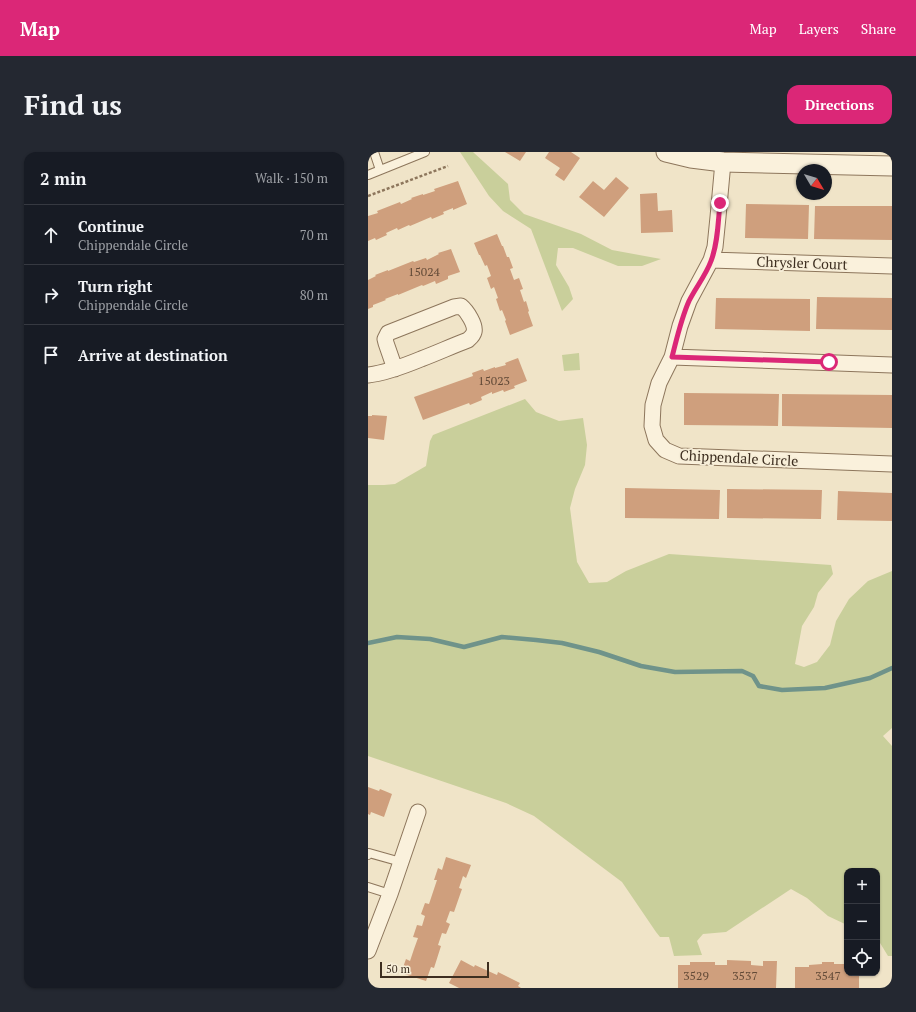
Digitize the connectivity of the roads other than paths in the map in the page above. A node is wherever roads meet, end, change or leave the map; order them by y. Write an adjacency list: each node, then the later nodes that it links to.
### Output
1 (374, 152): 6 (lane)
2 (425, 152): 6 (lane)
3 (666, 152): 4 (street)
4 (723, 162): 5 (street); 8 (street, Chippendale Circle)
5 (892, 166)
6 (380, 170): 7 (lane)
7 (368, 175)
8 (711, 260): 9 (street, Chrysler Court); 10 (street, Chippendale Circle)
9 (892, 266)
10 (672, 357): 11 (street); 14 (street, Chippendale Circle)
11 (892, 364)
12 (395, 369): 12 (street); 13 (street)
13 (368, 375)
14 (892, 464)
15 (418, 812): 17 (street)
16 (368, 855): 17 (lane)
17 (401, 862): 19 (street)
18 (368, 887): 19 (lane)
19 (390, 894): 20 (street)
20 (368, 951)

